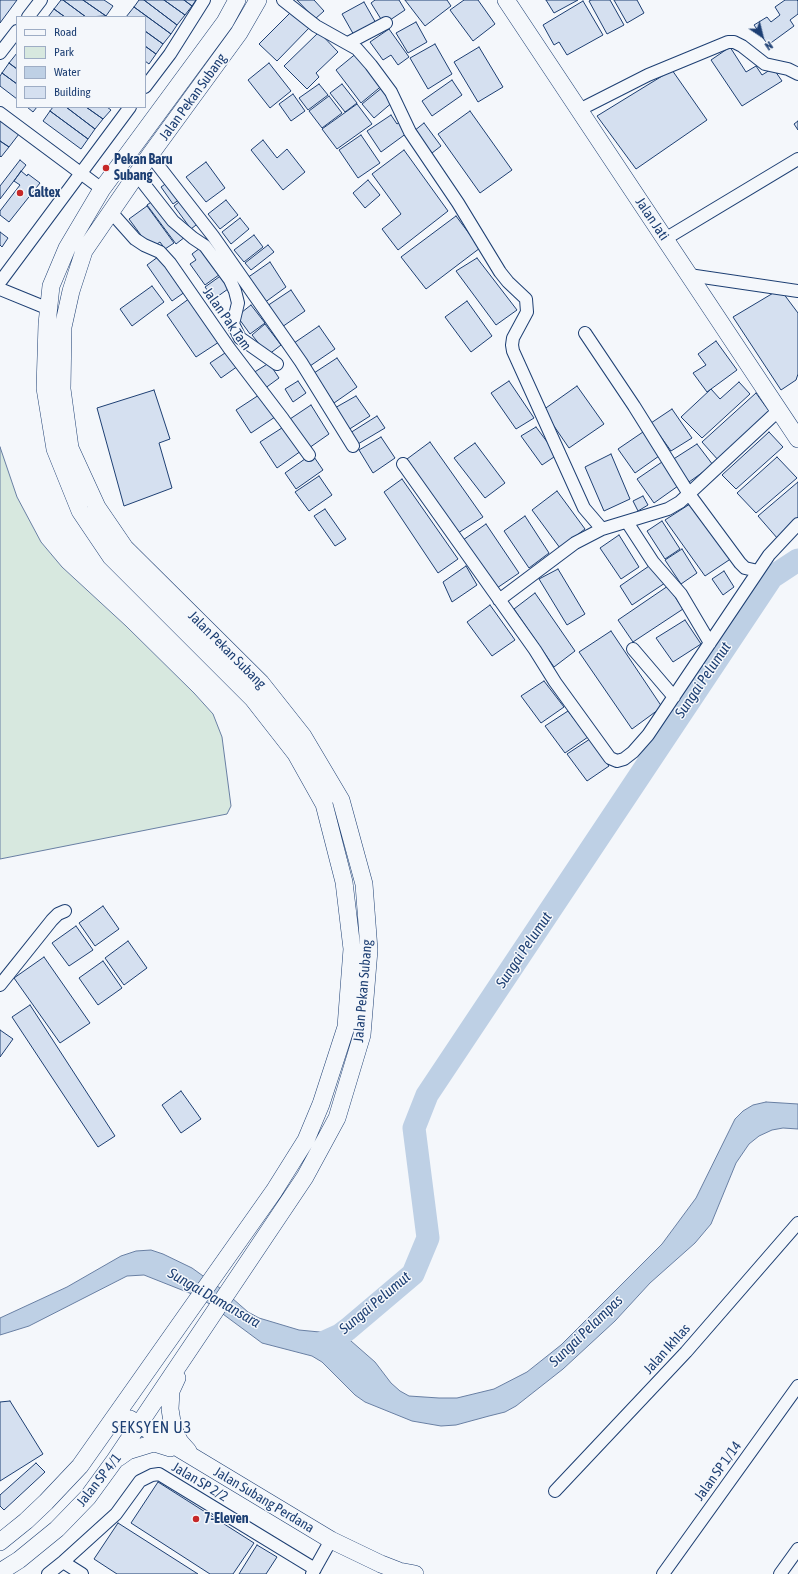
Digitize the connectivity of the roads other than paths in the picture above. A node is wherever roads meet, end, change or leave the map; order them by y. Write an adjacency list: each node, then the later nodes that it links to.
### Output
1 (41, 0): 7 (street)
2 (204, 0): 13 (street)
3 (237, 0): 21 (main road, Jalan Pekan Subang)
4 (258, 0): 17 (main road, Jalan Pekan Subang)
5 (283, 0): 10 (street)
6 (506, 0): 15 (main road, Jalan Jati)
7 (29, 16)
8 (386, 23): 10 (street)
9 (16, 32): 11 (street)
10 (348, 43): 39 (street)
11 (0, 53)
12 (798, 74): 15 (street)
13 (146, 86)
14 (129, 108): 19 (street)
15 (579, 110): 23 (main road, Jalan Jati)
16 (0, 113): 19 (street)
17 (150, 155): 20 (main road, Jalan Pekan Subang); 33 (street)
18 (798, 159): 23 (street)
19 (81, 174): 21 (street); 25 (street)
20 (137, 175): 22 (main road, Jalan Pekan Subang); 30 (street)
21 (102, 189): 28 (main road, Jalan Pekan Subang)
22 (111, 212): 34 (street, Jalan Pak Tam); 49 (main road, Jalan Pekan Subang)
23 (665, 239): 24 (main road, Jalan Jati)
24 (689, 275): 27 (street); 31 (main road, Jalan Jati)
25 (0, 282)
26 (0, 289): 28 (street)
27 (798, 291)
28 (50, 309): 48 (main road, Jalan Pekan Subang)
29 (584, 333): 36 (street)
30 (277, 364)
31 (778, 410): 32 (main road, Jalan Jati); 36 (street)
32 (798, 439)
33 (352, 446)
34 (309, 455)
35 (403, 464): 41 (street)
36 (689, 494): 37 (street); 40 (street)
37 (627, 522): 39 (street); 42 (street)
38 (798, 524): 40 (street)
39 (602, 530): 41 (street)
40 (758, 570): 42 (street)
41 (499, 600): 44 (street)
42 (710, 643): 44 (street)
43 (633, 650): 44 (street)
44 (674, 697)
45 (65, 911): 46 (street)
46 (0, 985)
47 (798, 1223): 55 (street, Jalan Ikhlas)
48 (184, 1319): 51 (main road, Jalan SP 4/1)
49 (199, 1336): 52 (main road, Jalan SP 4/1); 53 (main road)
50 (798, 1386): 67 (street, Jalan SP 1/14)
51 (119, 1411): 52 (main road, Jalan Subang Perdana); 56 (main road, Jalan SP 4/1)
52 (138, 1425): 53 (main road, Jalan Subang Perdana); 54 (main road, Jalan SP 4/1)
53 (192, 1456): 54 (main road); 58 (main road, Jalan Subang Perdana)
54 (115, 1460): 62 (main road, Jalan SP 4/1)
55 (555, 1491)
56 (26, 1521): 57 (main road); 59 (main road, Jalan SP 4/1)
57 (0, 1527)
58 (332, 1540): 63 (street); 66 (main road, Jalan Subang Perdana)
59 (0, 1542)
60 (798, 1549): 68 (street)
61 (63, 1562): 63 (street, Jalan SP 2/2); 64 (street, Jalan SP 2/2); 65 (street)
62 (0, 1572)
63 (314, 1572)
64 (48, 1574)
65 (82, 1574)
66 (415, 1574)
67 (663, 1574)
68 (780, 1574)

